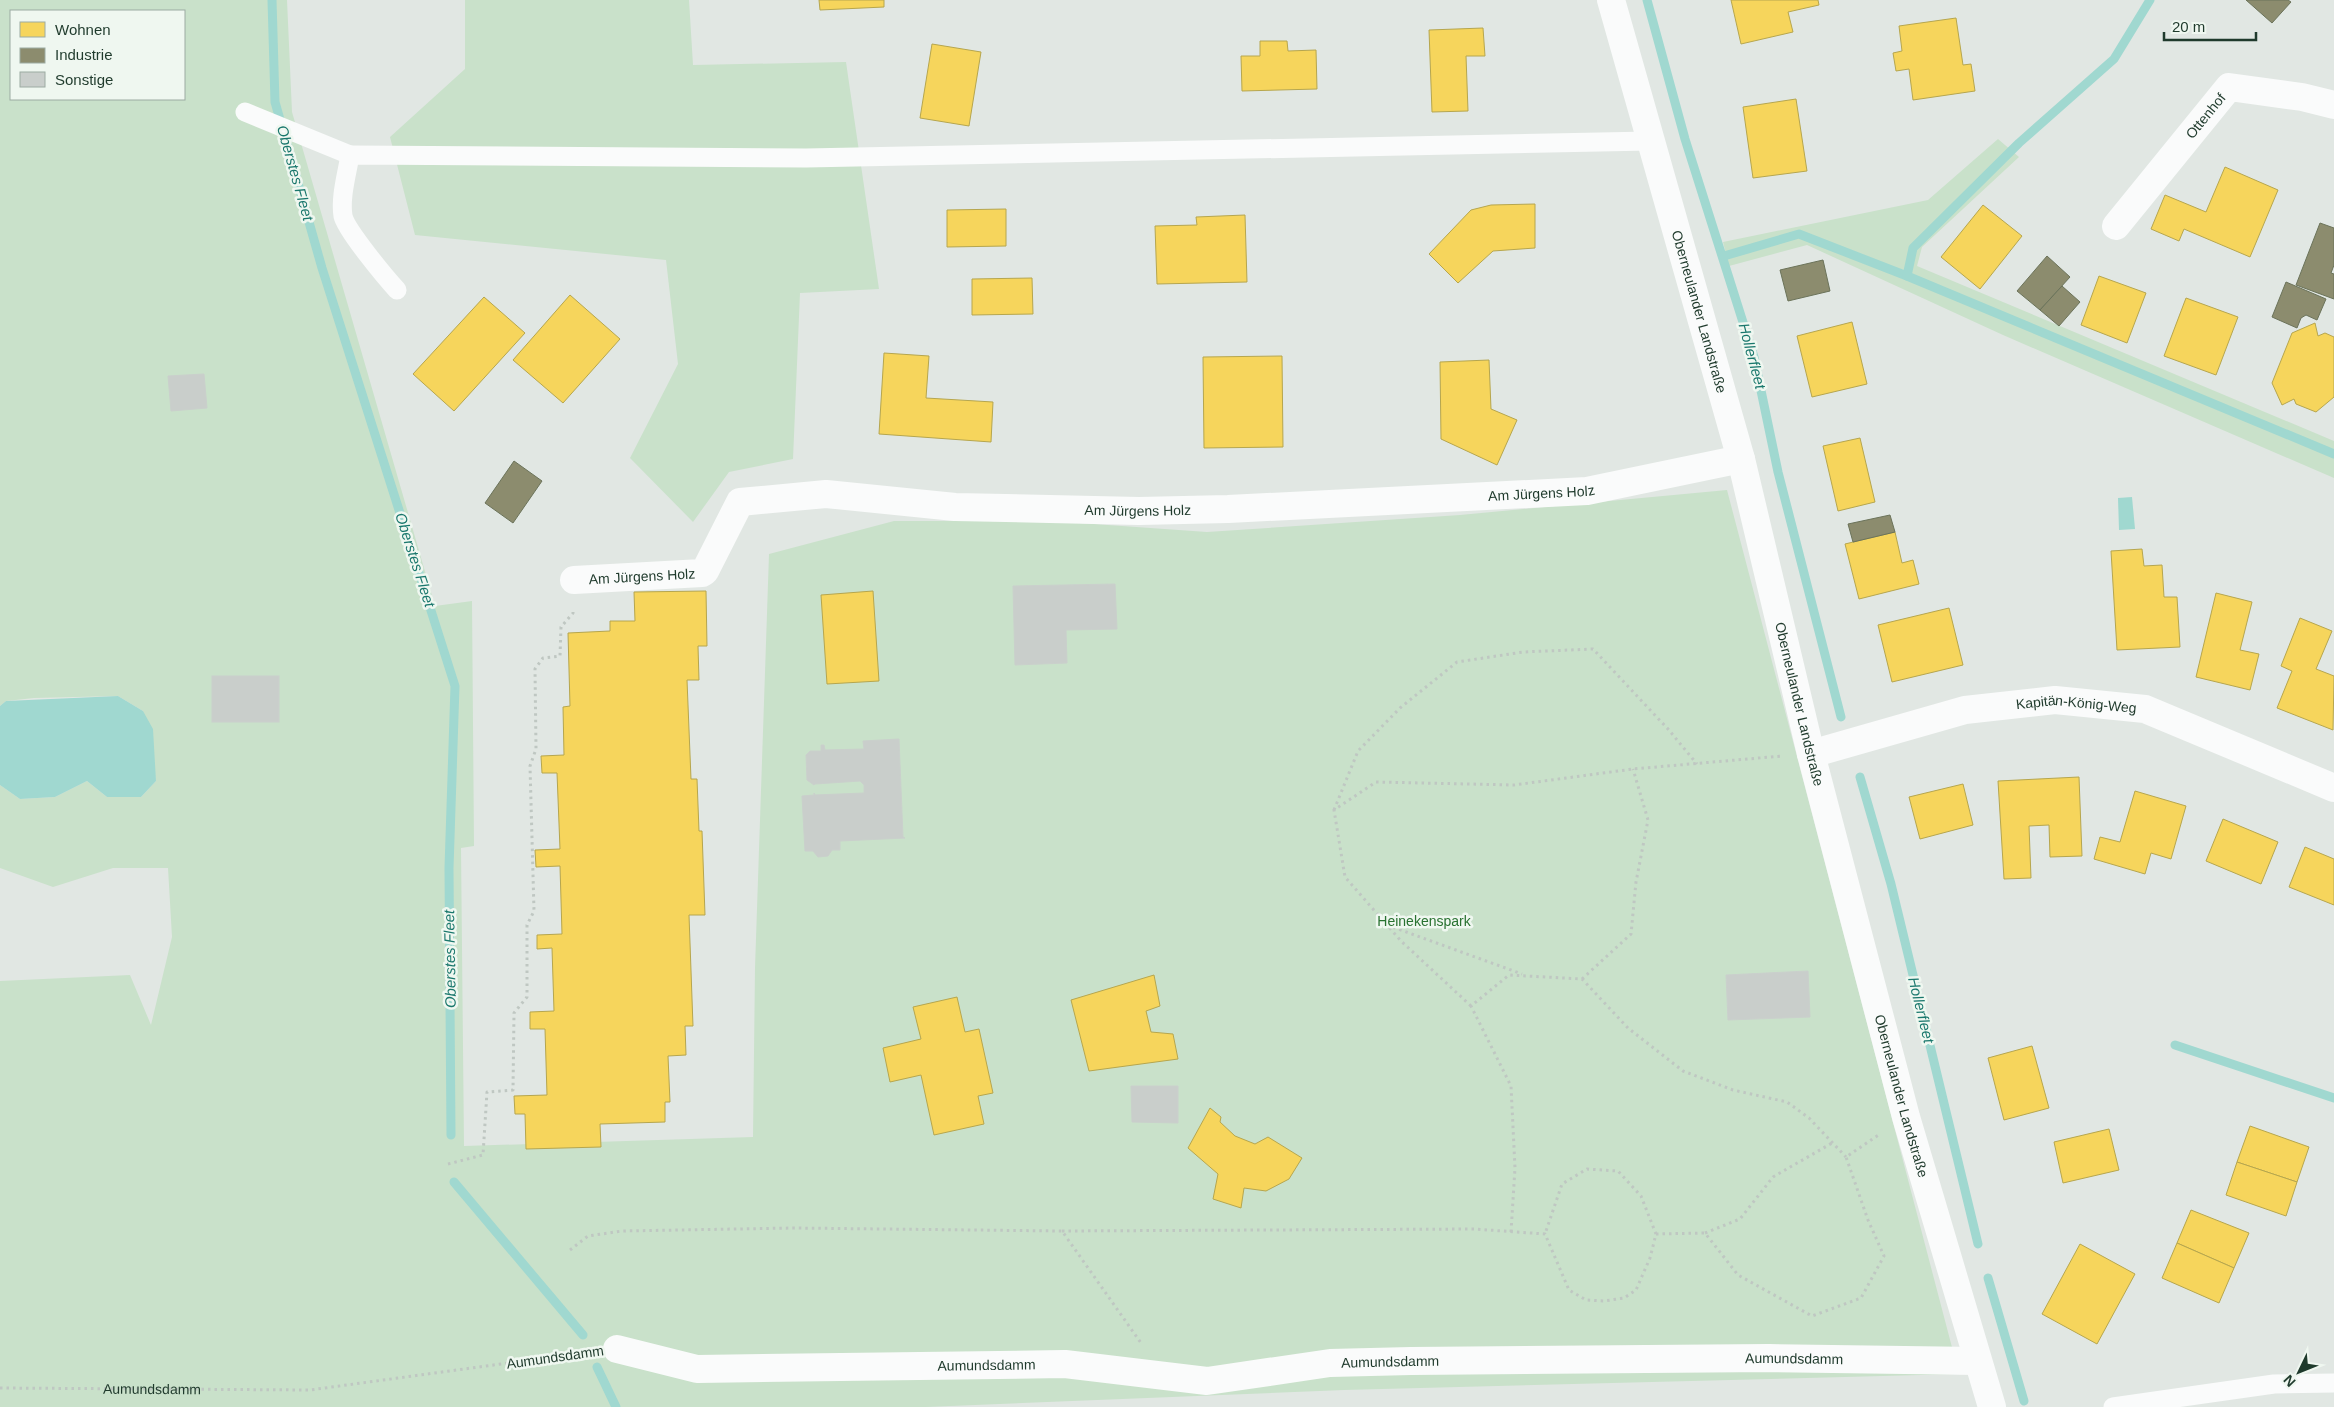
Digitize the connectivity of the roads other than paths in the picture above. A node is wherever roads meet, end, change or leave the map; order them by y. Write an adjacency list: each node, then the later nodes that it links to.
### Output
1 (1611, 0): 4 (street, Oberneulander Landstraße)
2 (2334, 105): 6 (street, Ottenhof)
3 (244, 112): 5 (lane)
4 (1650, 141): 5 (lane); 8 (street, Oberneulander Landstraße)
5 (350, 155): 7 (lane)
6 (2116, 226)
7 (397, 290)
8 (1741, 458): 9 (street, Am Jürgens Holz); 10 (street, Oberneulander Landstraße)
9 (574, 580)
10 (1811, 754): 11 (street, Kapitän-König-Weg); 13 (street, Oberneulander Landstraße)
11 (2334, 788)
12 (617, 1349): 13 (street, Aumundsdamm)
13 (1978, 1361): 15 (street, Oberneulander Landstraße)
14 (2334, 1383): 16 (lane)
15 (1992, 1407)
16 (2113, 1407)

